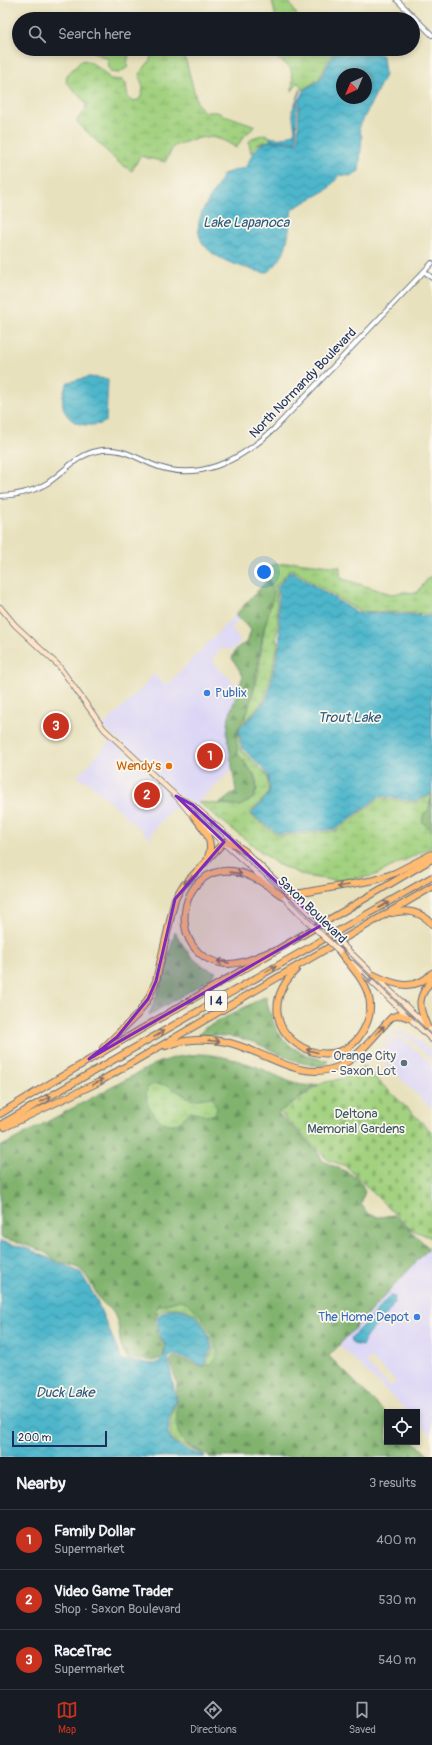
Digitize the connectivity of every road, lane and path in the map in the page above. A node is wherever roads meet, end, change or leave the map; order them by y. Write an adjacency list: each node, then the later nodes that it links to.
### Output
1 (397, 0): 2 (street)
2 (409, 12)
3 (420, 23): 4 (street)
4 (432, 35)
5 (432, 263): 6 (street, North Normandy Boulevard)
6 (425, 272): 7 (street); 8 (street, North Normandy Boulevard)
7 (432, 278)
8 (0, 496)
9 (0, 607): 10 (main road, Saxon Boulevard)
10 (176, 796): 11 (main road, Saxon Boulevard); 13 (main road, Saxon Boulevard, one-way to 10)
11 (193, 815): 12 (main road, Saxon Boulevard); 16 (highway)
12 (224, 842): 13 (highway); 16 (highway); 19 (main road, Saxon Boulevard)
13 (244, 851): 20 (main road, Saxon Boulevard)
14 (432, 854): 20 (highway, one-way to 20)
15 (432, 859): 23 (highway, I 4, one-way to 23)
16 (206, 861): 34 (highway, one-way to 34)
17 (432, 877): 36 (highway, I 4, one-way to 17)
18 (432, 887): 21 (highway)
19 (281, 895): 23 (highway, one-way to 19); 24 (main road, Saxon Boulevard, bridge)
20 (290, 895): 24 (main road, Saxon Boulevard, bridge)
21 (385, 916): 22 (highway); 25 (highway)
22 (432, 924)
23 (287, 946): 34 (highway, I 4, one-way to 34)
24 (342, 949): 25 (highway, one-way to 25); 27 (main road, Saxon Boulevard); 29 (main road, Saxon Boulevard, one-way to 29)
25 (312, 958): 33 (highway)
26 (432, 973): 27 (highway)
27 (374, 975): 30 (main road, Saxon Boulevard)
28 (432, 980): 30 (highway)
29 (409, 1018): 32 (main road, Saxon Boulevard); 33 (highway, one-way to 29)
30 (427, 1026): 31 (main road, Saxon Boulevard)
31 (432, 1030)
32 (432, 1040)
33 (149, 1052): 37 (highway, one-way to 33)
34 (89, 1059): 35 (highway, I 4)
35 (0, 1114)
36 (0, 1126)
37 (0, 1129)

